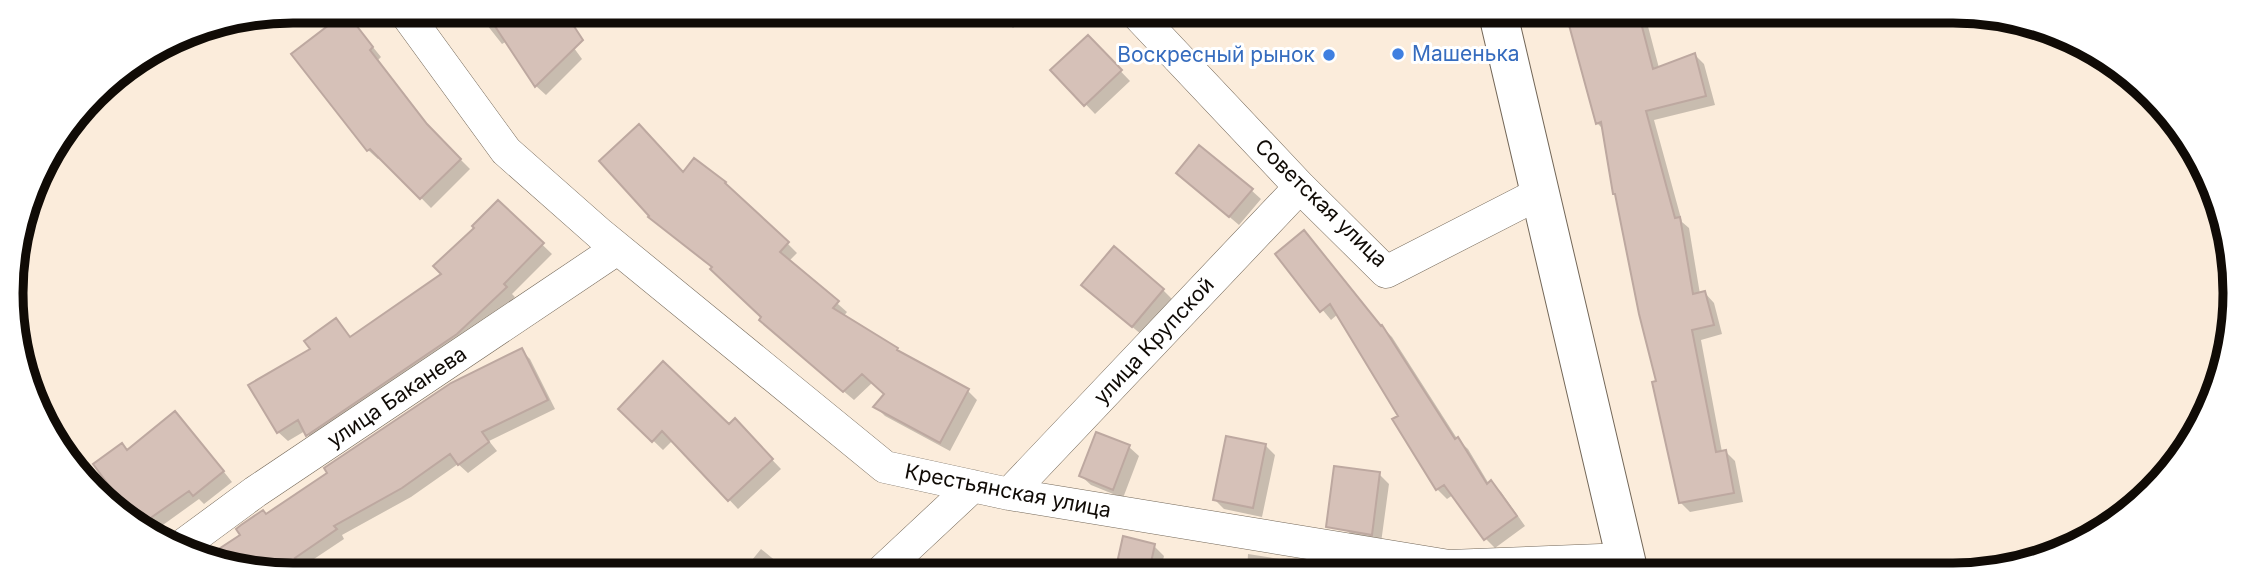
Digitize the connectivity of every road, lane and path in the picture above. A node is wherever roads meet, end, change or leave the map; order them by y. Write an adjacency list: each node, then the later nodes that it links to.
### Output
1 (413, 23): 6 (street, Крестьянская улица)
2 (1145, 23): 4 (street, Советская улица)
3 (1500, 23): 5 (street)
4 (1300, 187): 5 (street, Советская улица); 8 (street, улица Крупской)
5 (1540, 193): 12 (street)
6 (617, 249): 7 (street, Крестьянская улица); 9 (street, улица Баканева)
7 (973, 486): 8 (street, Крестьянская улица); 10 (street)
8 (1009, 494): 11 (street, Крестьянская улица)
9 (188, 542)
10 (891, 563)
11 (1431, 563)
12 (1626, 563)

